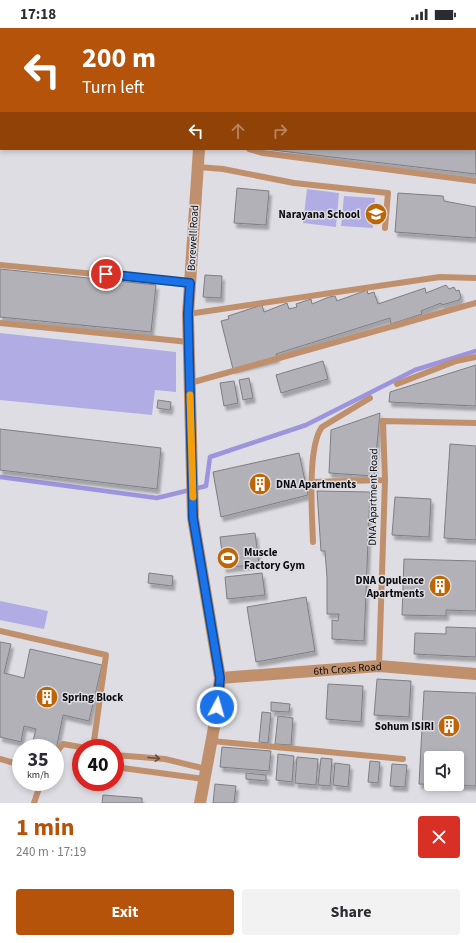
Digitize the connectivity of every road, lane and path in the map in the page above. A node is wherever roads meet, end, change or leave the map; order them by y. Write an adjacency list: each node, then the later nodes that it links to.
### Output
1 (199, 150): 3 (street, Borewell Road)
2 (253, 150): 4 (lane)
3 (198, 167): 5 (lane); 8 (street, Borewell Road)
4 (476, 181)
5 (385, 228)
6 (0, 264): 8 (lane)
7 (476, 278): 10 (lane)
8 (190, 283): 10 (street, Borewell Road)
9 (476, 303): 14 (lane)
10 (188, 314): 12 (street, Borewell Road)
11 (0, 323): 12 (lane)
12 (189, 342): 14 (street, Borewell Road)
13 (476, 357): 15 (lane)
14 (190, 383): 24 (street, Borewell Road)
15 (397, 384)
16 (370, 398): 19 (lane)
17 (476, 423): 18 (lane, DNA Apartment Road)
18 (385, 480): 19 (lane); 22 (lane, DNA Apartment Road)
19 (312, 482): 20 (lane)
20 (313, 542)
21 (0, 631): 25 (lane)
22 (379, 666): 23 (street, 6th Cross Road); 24 (street, 6th Cross Road)
23 (476, 674)
24 (220, 678): 26 (street, Borewell Road)
25 (94, 739)
26 (212, 741): 29 (lane); 32 (street, Borewell Road)
27 (124, 756): 32 (lane, one-way to 32)
28 (0, 759): 30 (lane)
29 (403, 759)
30 (12, 762)
31 (124, 768): 32 (lane)
32 (205, 774): 35 (street, Borewell Road)
33 (38, 791): 34 (lane)
34 (34, 803)
35 (200, 803)

